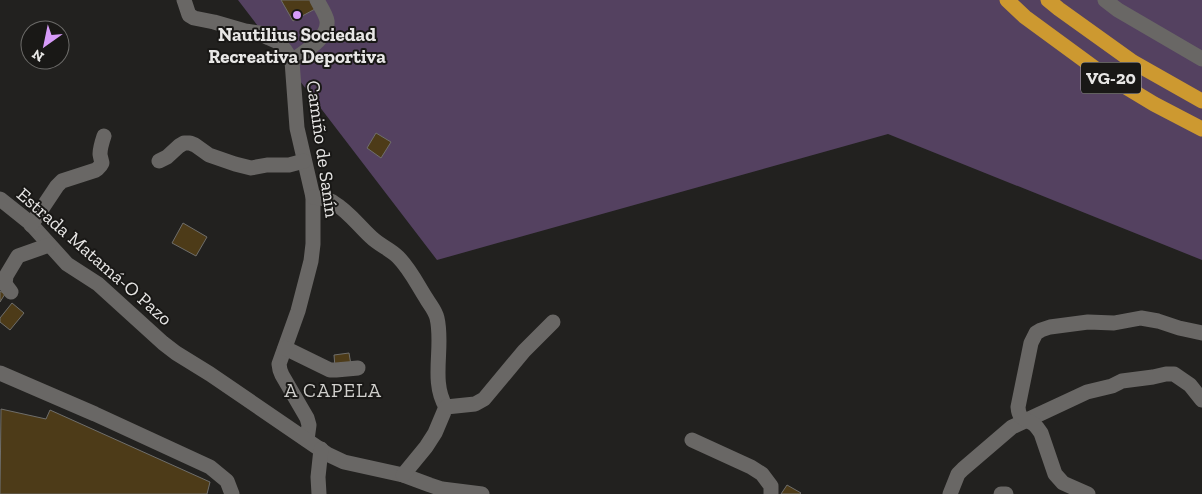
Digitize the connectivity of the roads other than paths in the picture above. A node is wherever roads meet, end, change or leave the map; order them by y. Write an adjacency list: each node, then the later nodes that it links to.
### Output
1 (184, 0): 9 (street, Camiño de Sanín)
2 (317, 0): 9 (street, Camiño de Sanín)
3 (997, 0): 7 (highway)
4 (1007, 0): 7 (highway, VG-20)
5 (1048, 0): 10 (highway, VG-20)
6 (1105, 0): 8 (street)
7 (1025, 17): 11 (highway, VG-20)
8 (1202, 59)
9 (292, 61): 14 (street, Camiño de Sanín)
10 (1202, 101)
11 (1202, 129)
12 (104, 136): 17 (street)
13 (159, 161): 14 (street)
14 (304, 161): 15 (street, Camiño de Sanín)
15 (313, 197): 22 (street, Camiño de Sanín); 26 (street)
16 (0, 199): 17 (street, Estrada Matamá-O Pazo)
17 (31, 225): 18 (street, Estrada Matamá-O Pazo)
18 (49, 245): 19 (street); 28 (street, Estrada Matamá-O Pazo)
19 (11, 292)
20 (553, 322): 26 (street)
21 (1202, 333): 27 (street)
22 (284, 348): 23 (street); 28 (street, Camiño de Sanín)
23 (358, 368)
24 (0, 373): 33 (street)
25 (1202, 400): 27 (street)
26 (446, 407): 31 (street)
27 (1028, 421): 32 (street); 37 (street)
28 (307, 440): 30 (street, Estrada Matamá-O Pazo)
29 (692, 440): 36 (street)
30 (320, 450): 31 (street, Estrada Matamá-O Pazo); 34 (street)
31 (403, 475): 35 (street, Estrada Matamá-O Pazo)
32 (1059, 488): 40 (street)
33 (232, 494)
34 (319, 494)
35 (482, 494)
36 (771, 494)
37 (950, 494)
38 (1001, 494): 39 (street)
39 (1006, 494)
40 (1088, 494)

